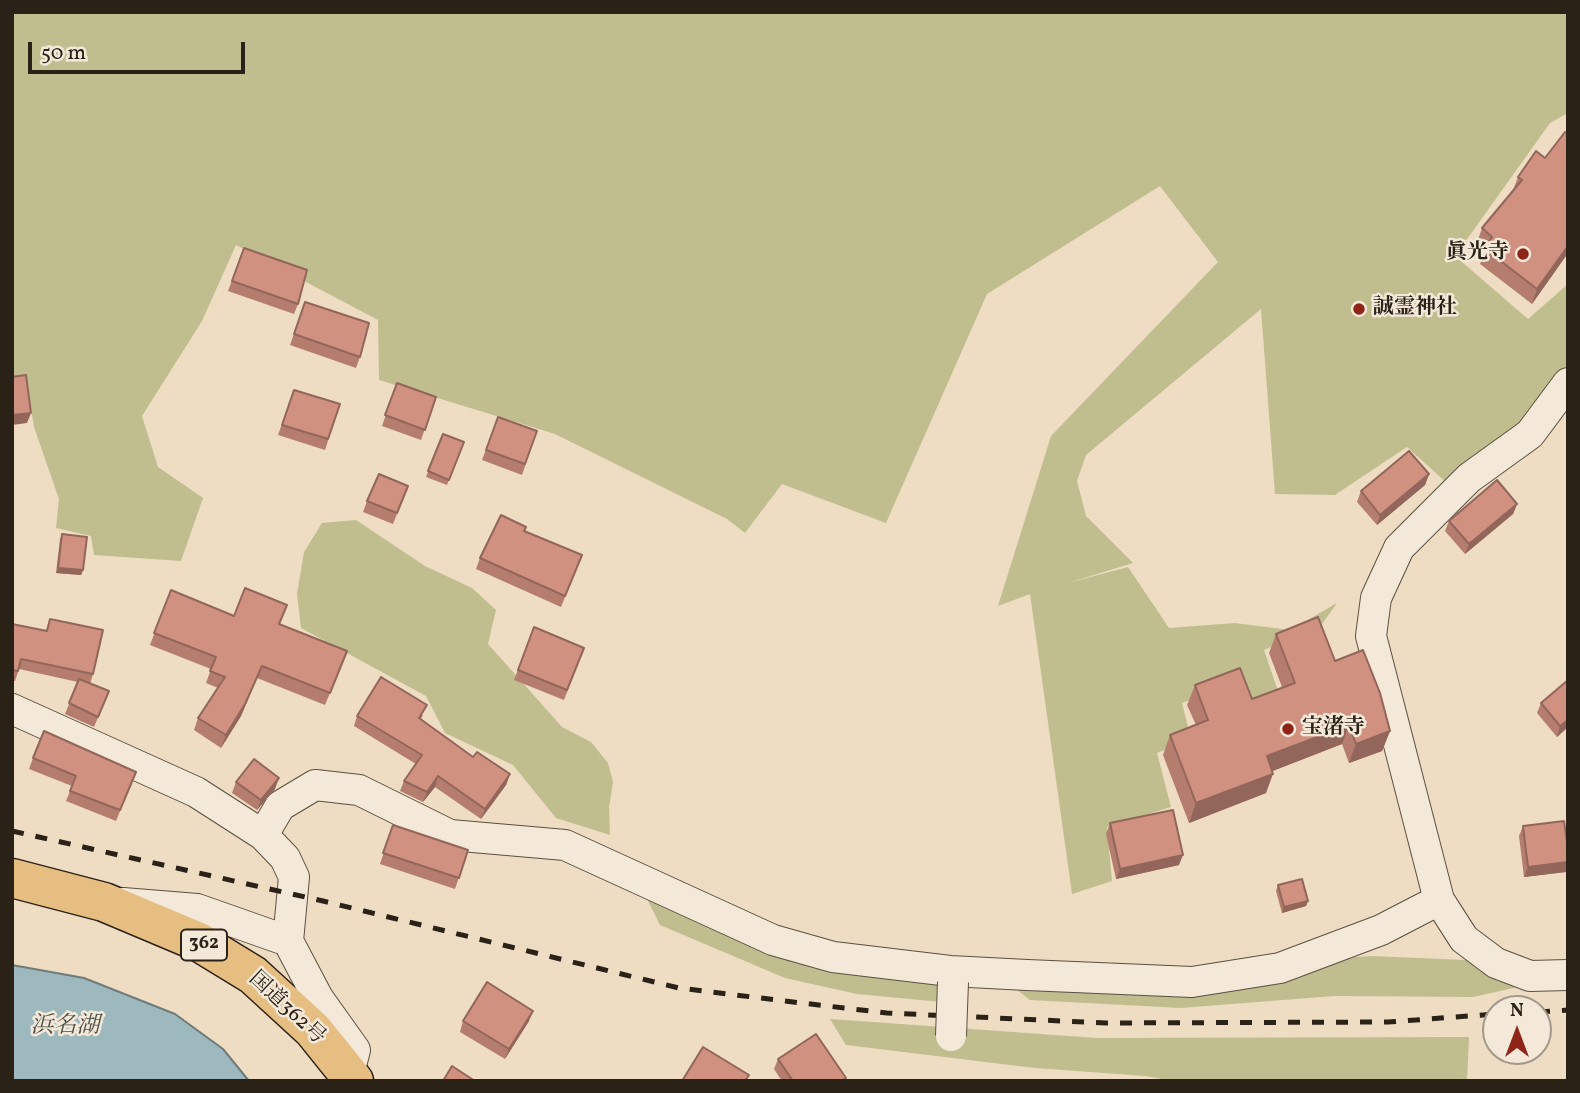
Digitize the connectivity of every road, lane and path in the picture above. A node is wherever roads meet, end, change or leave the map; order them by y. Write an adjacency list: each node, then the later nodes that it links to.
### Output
1 (1568, 383): 5 (street)
2 (12, 709): 3 (street)
3 (262, 835): 5 (street); 7 (street)
4 (12, 878): 6 (highway, 国道362号 / 362)
5 (1439, 900): 8 (street)
6 (104, 902): 7 (street); 11 (highway, 国道362号 / 362)
7 (288, 942): 11 (street)
8 (1568, 975)
9 (953, 982): 10 (street, bridge)
10 (951, 1036)
11 (351, 1077)

